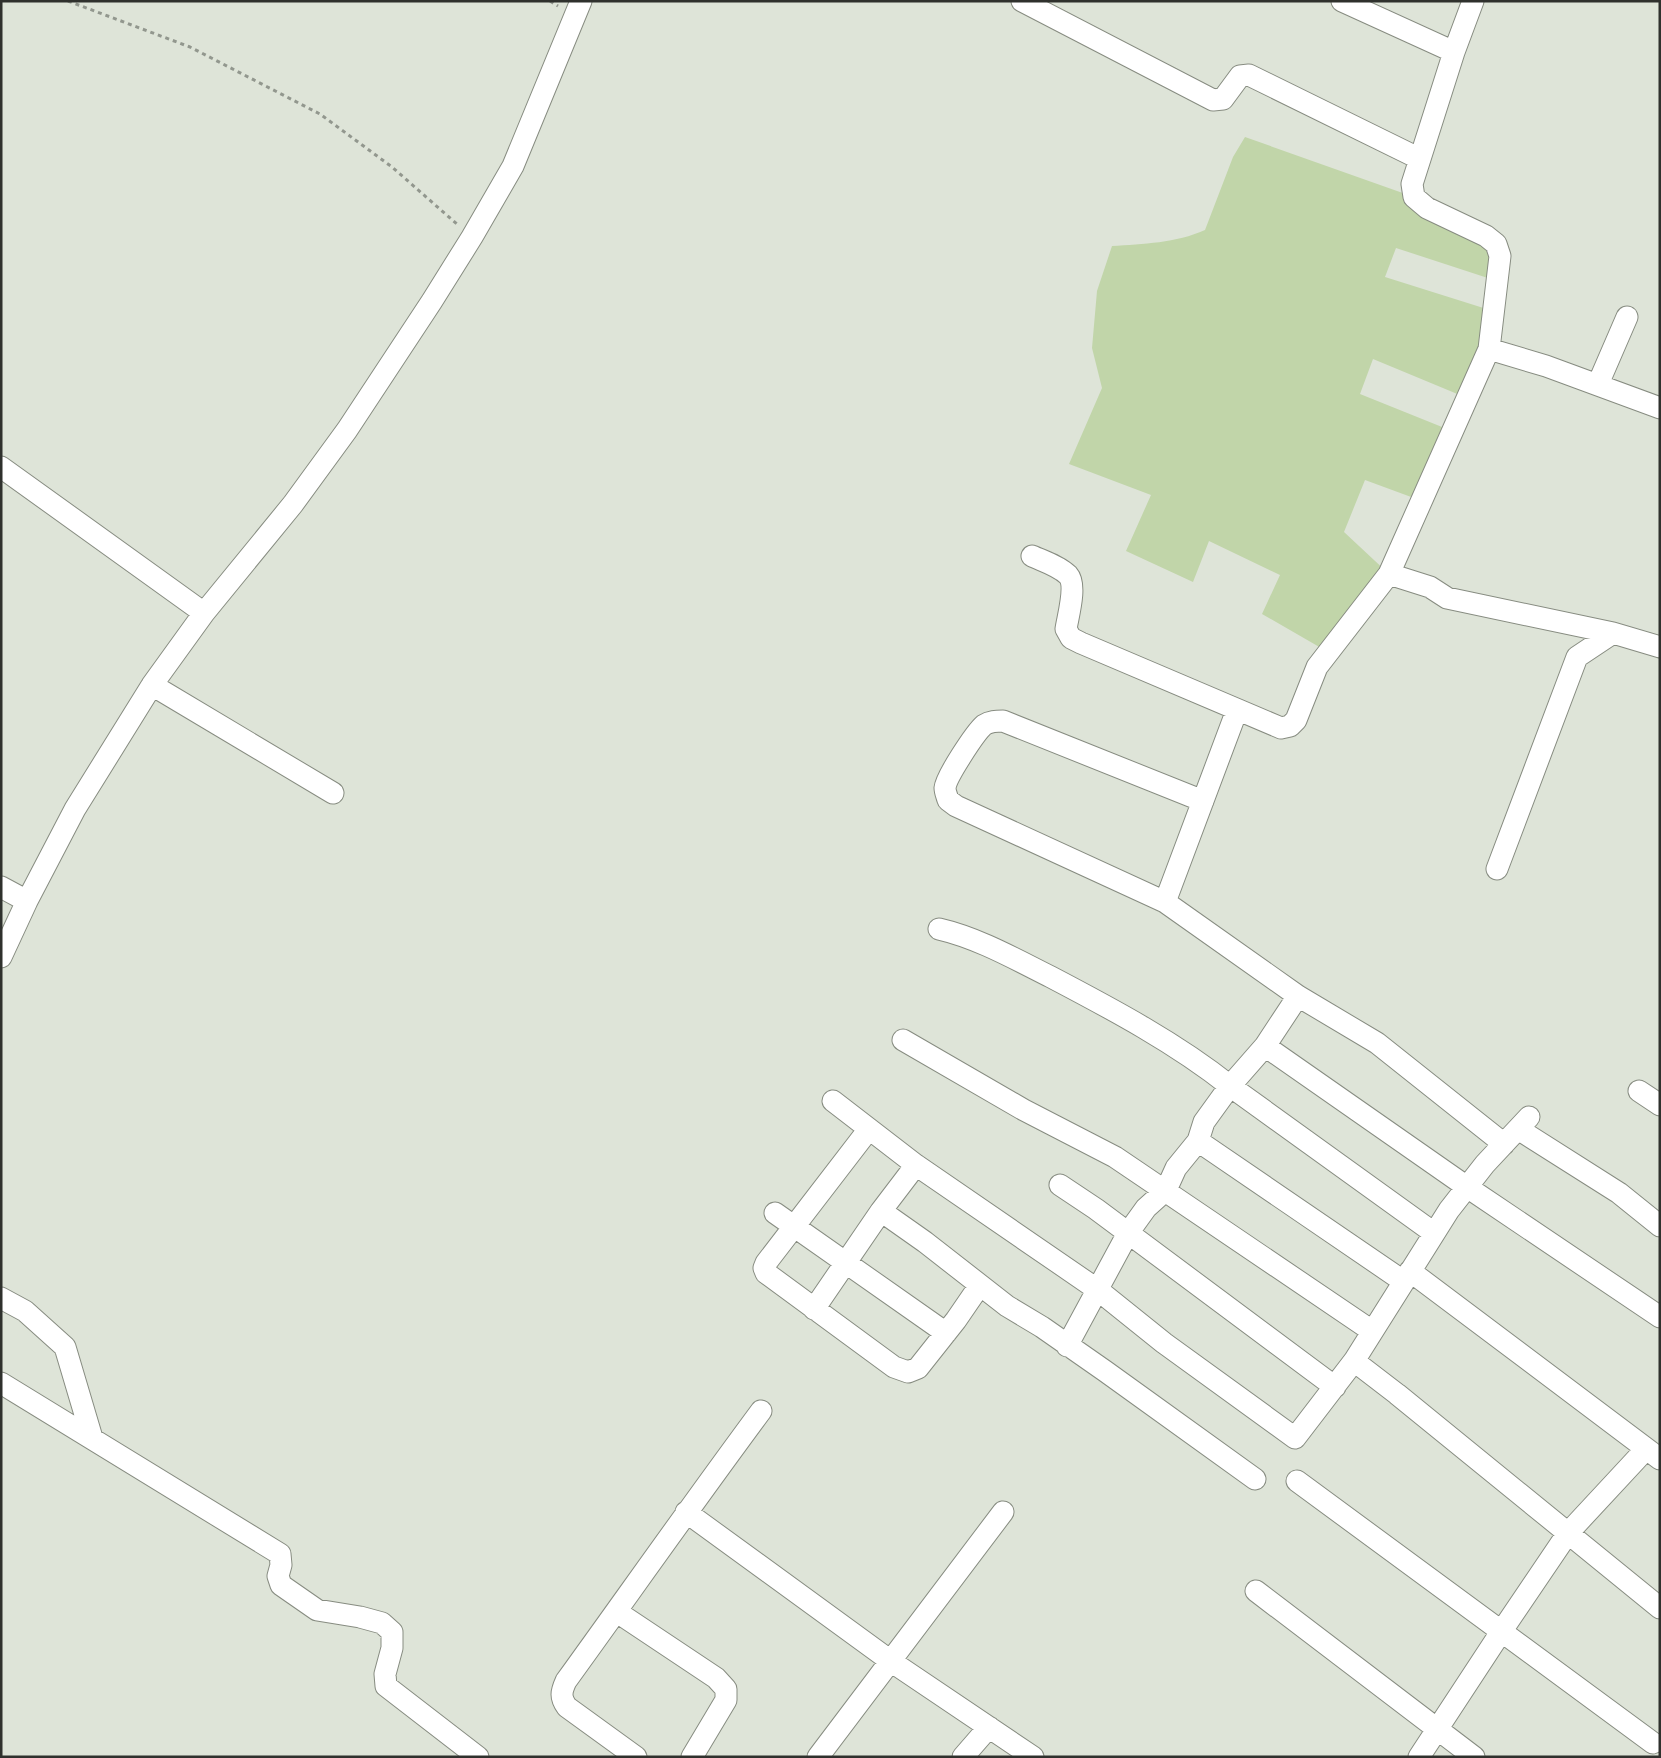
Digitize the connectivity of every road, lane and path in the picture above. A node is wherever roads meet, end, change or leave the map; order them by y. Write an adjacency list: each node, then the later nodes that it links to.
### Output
1 (68, 1): 8 (path)
2 (581, 1): 8 (street)
3 (1022, 1): 7 (street)
4 (1342, 1): 6 (street)
5 (1473, 1): 6 (street)
6 (1454, 52): 7 (street)
7 (1420, 159): 10 (street)
8 (472, 237): 16 (street)
9 (1627, 317): 11 (street)
10 (1489, 348): 11 (street); 15 (street)
11 (1598, 384): 12 (street)
12 (1660, 408)
13 (1, 468): 16 (street)
14 (1032, 556): 20 (street)
15 (1389, 574): 17 (street); 20 (street)
16 (204, 613): 19 (street)
17 (1613, 633): 18 (street); 23 (street)
18 (1660, 646)
19 (152, 685): 21 (street); 25 (street)
20 (1237, 710): 22 (street)
21 (333, 793)
22 (1204, 801): 26 (street); 26 (street)
23 (1497, 869)
24 (1, 887): 25 (street)
25 (27, 901): 28 (street)
26 (1165, 902): 29 (street)
27 (939, 930): 32 (street)
28 (1, 957)
29 (1298, 996): 31 (street); 37 (street)
30 (903, 1040): 42 (street)
31 (1265, 1046): 32 (street); 41 (street)
32 (1230, 1086): 38 (street); 48 (street)
33 (1639, 1091): 35 (street)
34 (833, 1101): 36 (street)
35 (1660, 1105)
36 (869, 1129): 39 (street); 45 (street)
37 (1517, 1130): 41 (street); 46 (street)
38 (1198, 1141): 42 (street); 50 (street)
39 (916, 1164): 43 (street); 52 (street)
40 (1060, 1185): 47 (street)
41 (1467, 1187): 48 (street); 55 (street)
42 (1166, 1190): 47 (street); 56 (street)
43 (881, 1211): 49 (street); 51 (street)
44 (775, 1213): 45 (street)
45 (794, 1226): 49 (street); 54 (street)
46 (1660, 1226)
47 (1128, 1233): 52 (street); 61 (street)
48 (1434, 1233): 50 (street)
49 (845, 1262): 54 (street); 57 (street)
50 (1406, 1276): 56 (street); 64 (street)
51 (980, 1285): 57 (street); 58 (street)
52 (1098, 1290): 58 (street); 61 (street)
53 (1, 1298): 63 (street)
54 (814, 1309): 57 (street)
55 (1660, 1317)
56 (1372, 1331): 59 (street)
57 (946, 1332)
58 (1067, 1346): 65 (street)
59 (1354, 1361): 61 (street); 69 (street)
60 (1, 1383): 63 (street)
61 (1335, 1387)
62 (761, 1411): 67 (street)
63 (92, 1438): 78 (street)
64 (1653, 1454): 69 (street)
65 (1255, 1479)
66 (1297, 1481): 73 (street)
67 (686, 1512): 72 (street); 74 (street)
68 (1003, 1512): 74 (street)
69 (1568, 1534): 71 (street); 73 (street)
70 (1256, 1592): 76 (street)
71 (1660, 1608)
72 (617, 1612): 79 (street); 80 (street)
73 (1500, 1632): 76 (street); 77 (street)
74 (892, 1662): 75 (street); 81 (street)
75 (989, 1727): 82 (street); 83 (street)
76 (1438, 1730): 84 (street); 85 (street)
77 (1653, 1744)
78 (478, 1757)
79 (636, 1757)
80 (692, 1757)
81 (818, 1757)
82 (963, 1757)
83 (1033, 1757)
84 (1419, 1757)
85 (1474, 1757)

